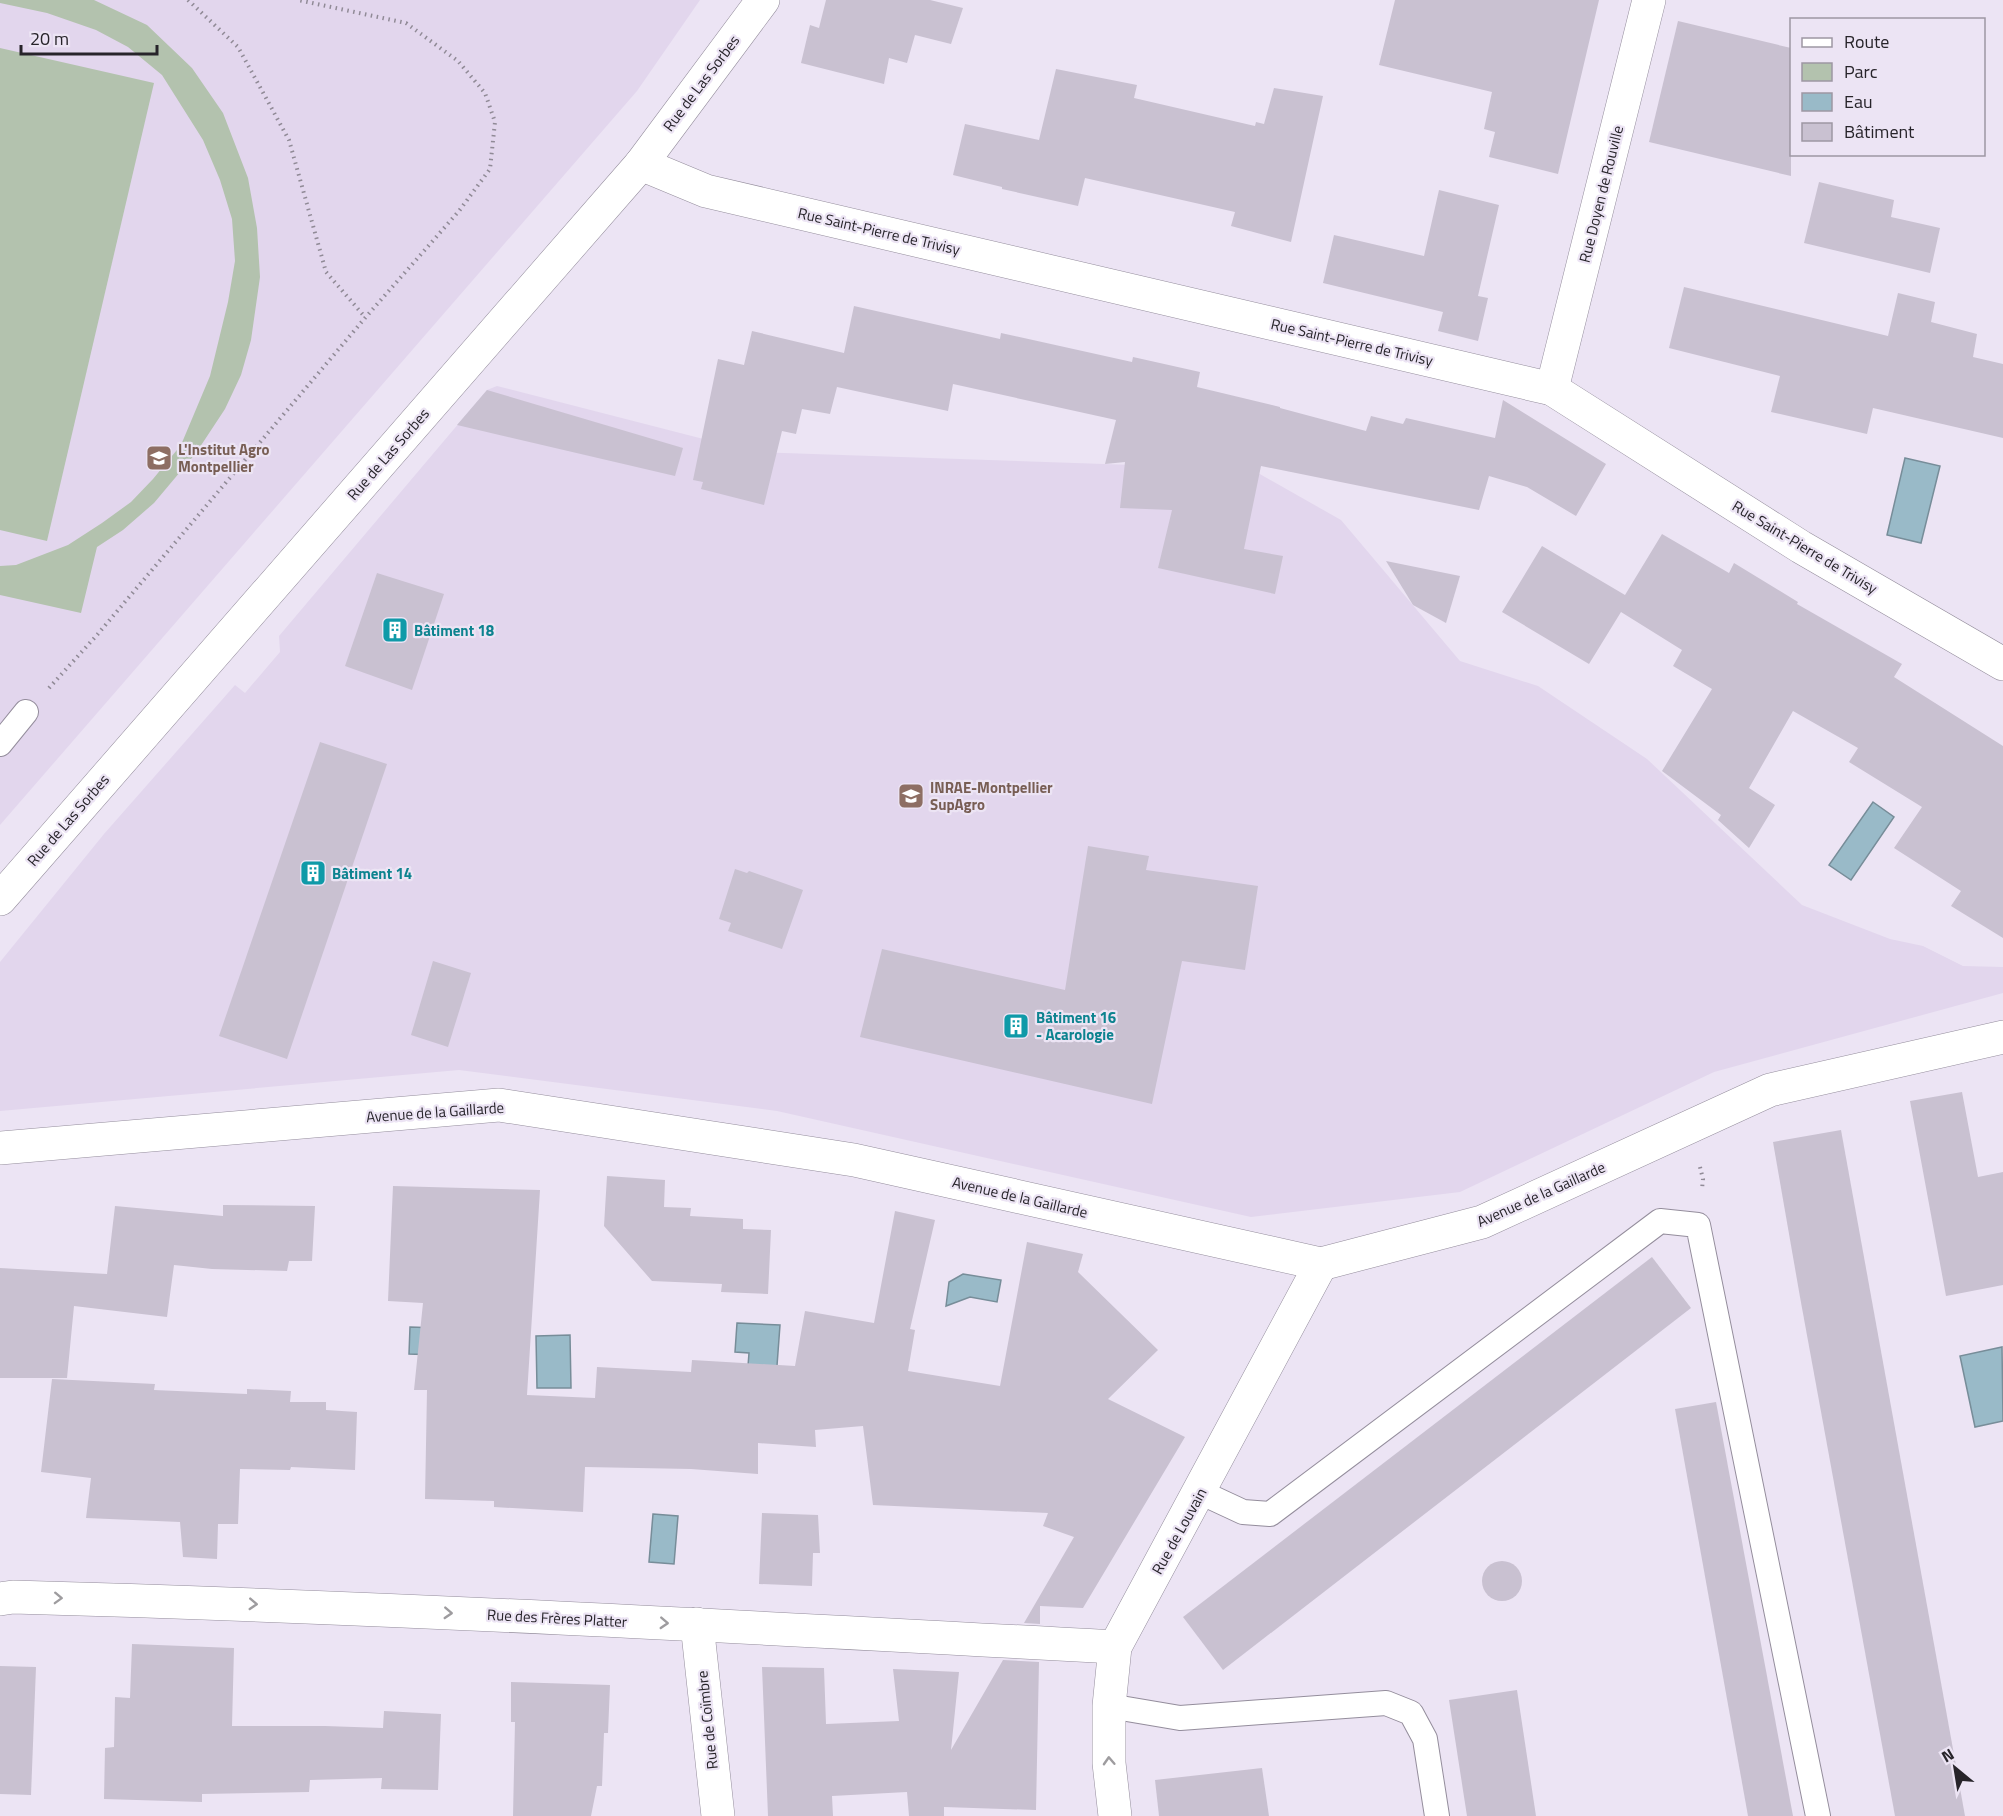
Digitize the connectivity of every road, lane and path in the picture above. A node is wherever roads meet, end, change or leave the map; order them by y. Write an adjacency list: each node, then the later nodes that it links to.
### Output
1 (188, 0): 6 (path)
2 (298, 0): 6 (path)
3 (764, 0): 5 (street, Rue de Las Sorbes)
4 (1649, 0): 7 (street, Rue Doyen de Rouville)
5 (641, 164): 7 (street, Rue Saint-Pierre de Trivisy); 11 (street, Rue de Las Sorbes)
6 (365, 318): 9 (path)
7 (1552, 388): 8 (street, Rue Saint-Pierre de Trivisy)
8 (2003, 664)
9 (26, 712): 10 (lane)
10 (0, 744)
11 (4, 886)
12 (2003, 1036): 14 (street, Avenue de la Gaillarde)
13 (0, 1148): 14 (street, Avenue de la Gaillarde)
14 (1321, 1264): 15 (street, Rue de Louvain)
15 (1200, 1492): 18 (street, Rue de Louvain); 23 (lane)
16 (0, 1599): 17 (street, Rue des Frères Platter, one-way to 17)
17 (697, 1624): 18 (street, Rue des Frères Platter); 20 (street, Rue de Coïmbre)
18 (1115, 1647): 19 (street, Rue de Louvain)
19 (1109, 1706): 21 (street, Rue de Louvain, one-way to 19); 22 (lane)
20 (718, 1816)
21 (1115, 1816)
22 (1437, 1816)
23 (1818, 1816)

